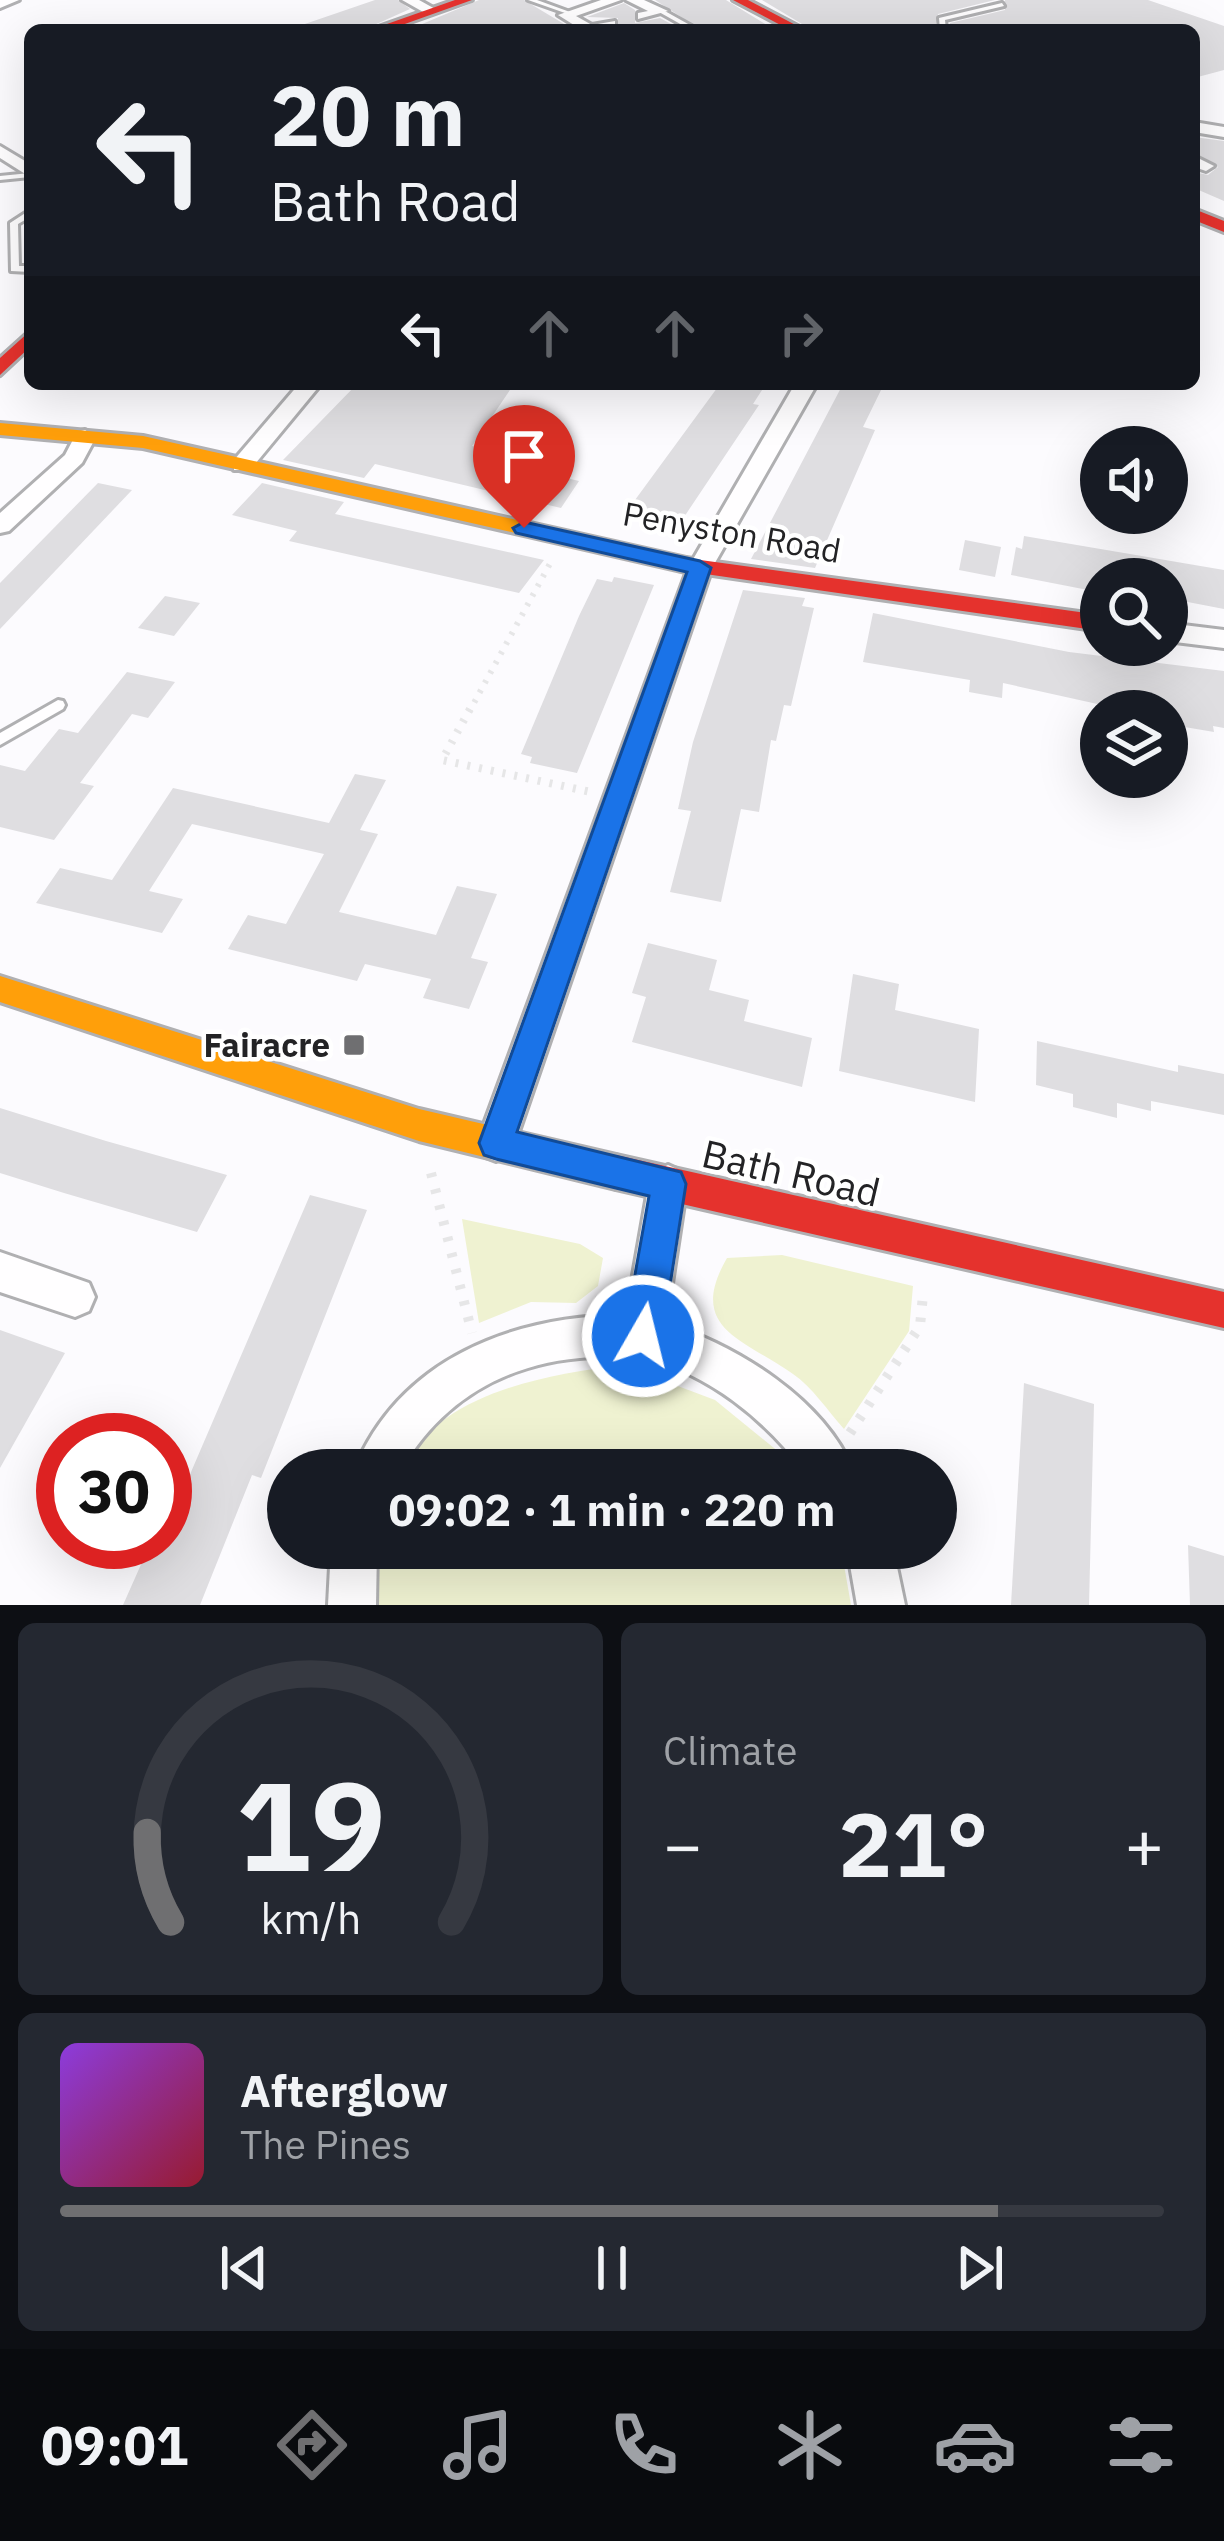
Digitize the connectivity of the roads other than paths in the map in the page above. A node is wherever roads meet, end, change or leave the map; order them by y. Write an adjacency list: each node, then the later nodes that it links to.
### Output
1 (13, 0): 8 (street)
2 (466, 0): 9 (street)
3 (531, 0): 11 (lane)
4 (615, 0): 11 (street)
5 (632, 0): 10 (street)
6 (740, 0): 16 (street)
7 (990, 0): 17 (lane)
8 (0, 4)
9 (419, 5): 13 (street)
10 (661, 11): 12 (street); 15 (lane)
11 (566, 12): 14 (street)
12 (643, 16)
13 (386, 24)
14 (584, 24)
15 (685, 24)
16 (788, 24)
17 (941, 24)
18 (24, 217): 19 (lane)
19 (24, 269)
20 (24, 343): 21 (street)
21 (0, 369)
22 (305, 390): 26 (street)
23 (803, 390): 28 (street)
24 (0, 429): 25 (street, Penyston Road)
25 (85, 437): 26 (street, Penyston Road); 27 (street)
26 (242, 465): 28 (street, Penyston Road)
27 (0, 526)
28 (700, 568): 29 (street, Penyston Road); 35 (street)
29 (1080, 619)
30 (1188, 635): 31 (street)
31 (1224, 639)
32 (58, 705): 33 (lane)
33 (0, 740)
34 (0, 989): 35 (street, Bath Road)
35 (496, 1143): 36 (street, Bath Road)
36 (668, 1184): 39 (street, Bath Road); 40 (street)
37 (0, 1272): 38 (street)
38 (75, 1297)
39 (1224, 1310)
40 (643, 1336): 41 (street); 42 (street)
41 (387, 1449)
42 (812, 1449)
43 (353, 1569): 45 (street)
44 (874, 1569): 46 (street)
45 (352, 1605)
46 (881, 1605)

